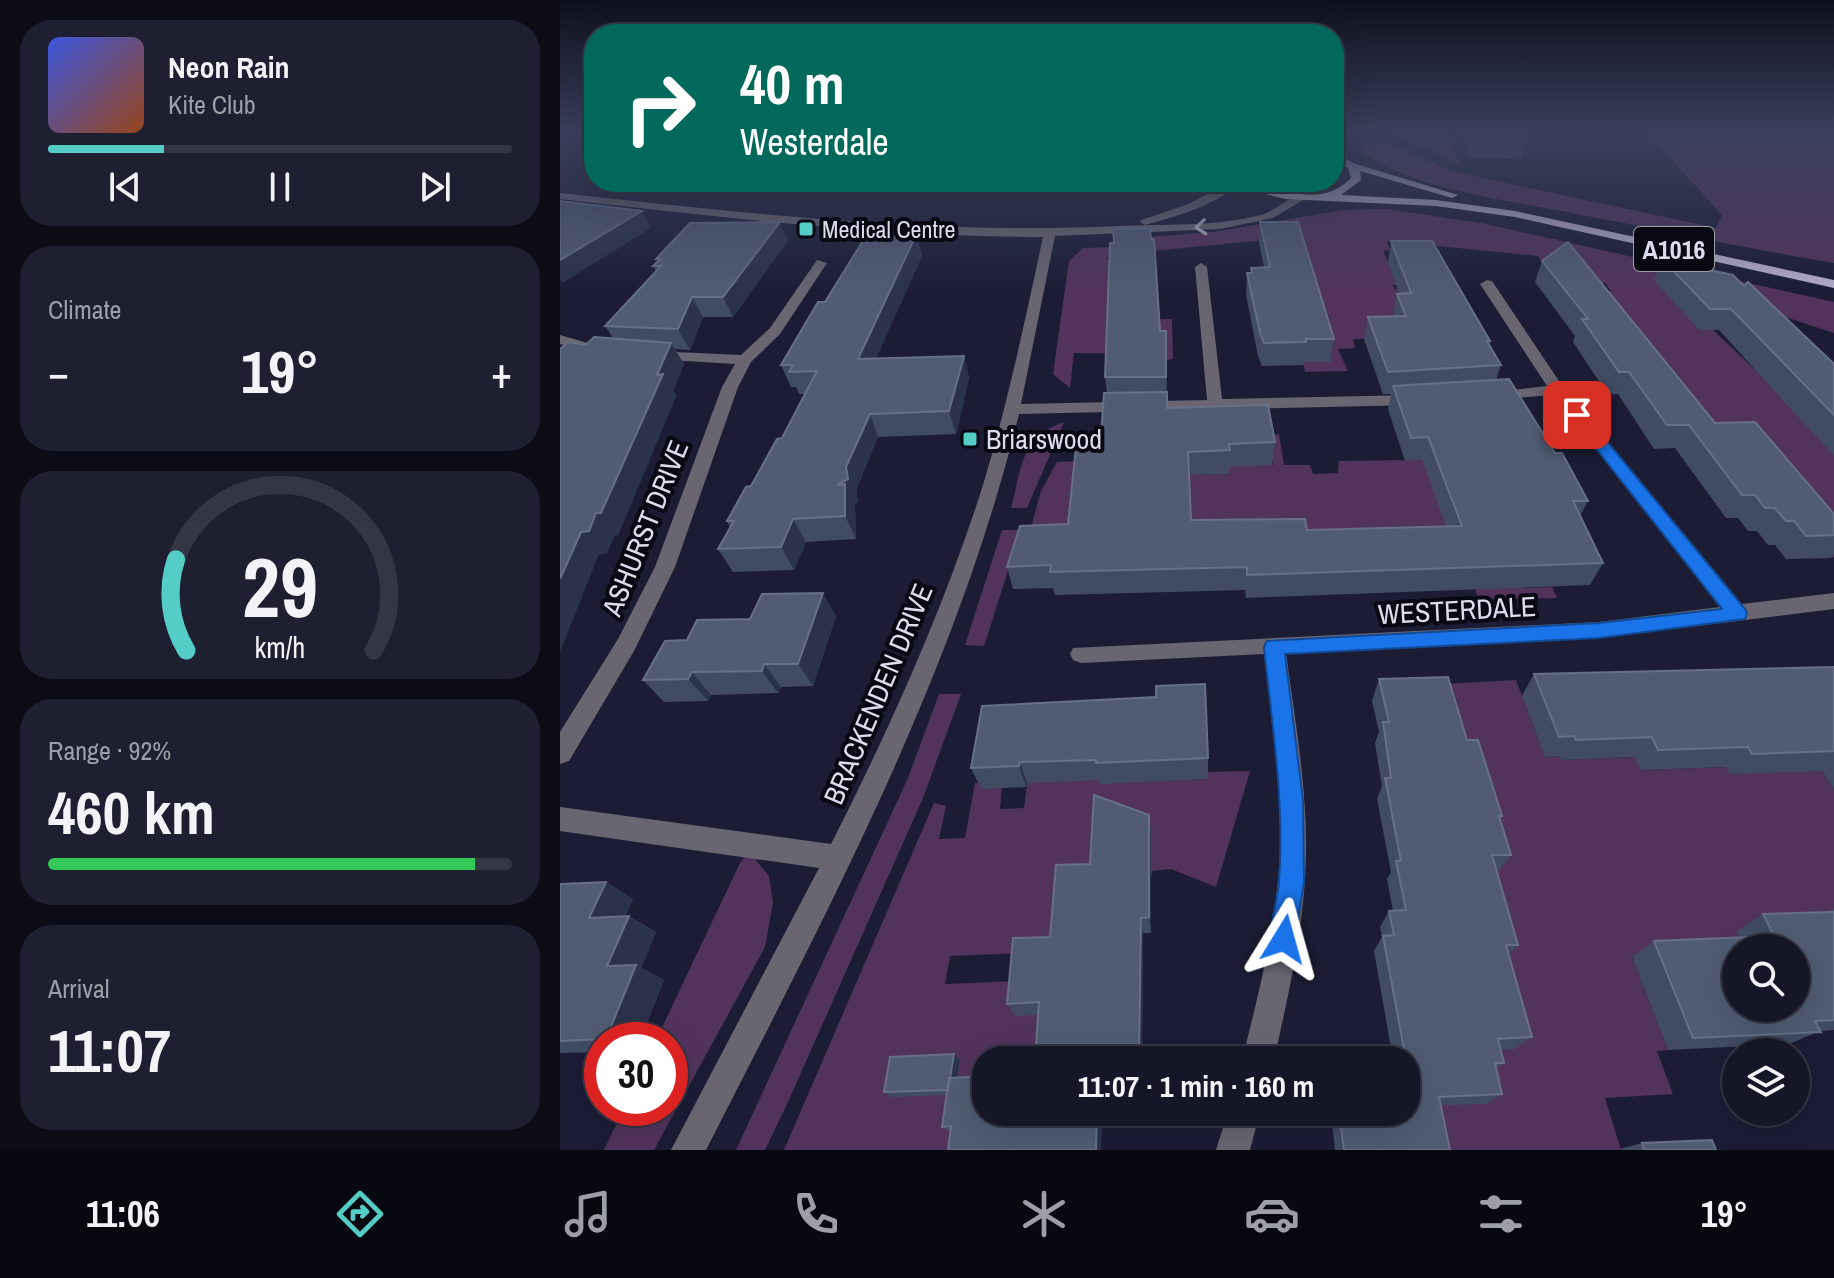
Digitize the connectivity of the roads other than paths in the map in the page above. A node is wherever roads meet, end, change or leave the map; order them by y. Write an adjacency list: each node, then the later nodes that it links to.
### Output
1 (1422, 187): 8 (main road, A1016)
2 (1223, 192): 9 (street)
3 (1264, 192): 6 (main road, A1016)
4 (1336, 192): 7 (main road, A1016)
5 (560, 196): 10 (street)
6 (1301, 197): 7 (main road, A1016); 9 (street, one-way to 9)
7 (1316, 197): 8 (main road, A1016)
8 (1515, 214): 14 (main road, A1016)
9 (1090, 232): 10 (street)
10 (1050, 233): 23 (street, BRACKENDEN DRIVE)
11 (821, 263): 18 (street, ASHURST DRIVE)
12 (1201, 267): 22 (street)
13 (1487, 284): 19 (street)
14 (1834, 284)
15 (560, 339): 16 (street)
16 (607, 351)
17 (635, 354): 18 (street)
18 (745, 360): 28 (street, ASHURST DRIVE)
19 (1557, 390): 20 (street); 25 (street)
20 (1477, 398)
21 (1433, 399): 22 (street)
22 (1215, 405): 23 (street)
23 (1011, 409): 30 (street, BRACKENDEN DRIVE)
24 (1834, 601): 25 (street, WESTERDALE)
25 (1738, 614): 26 (street, WESTERDALE)
26 (1274, 647): 27 (street, WESTERDALE); 31 (street)
27 (1081, 654)
28 (560, 753)
29 (560, 819): 30 (street)
30 (840, 858): 33 (street, BRACKENDEN DRIVE)
31 (1261, 1046)
32 (1240, 1126): 34 (street)
33 (688, 1150)
34 (1233, 1150)

